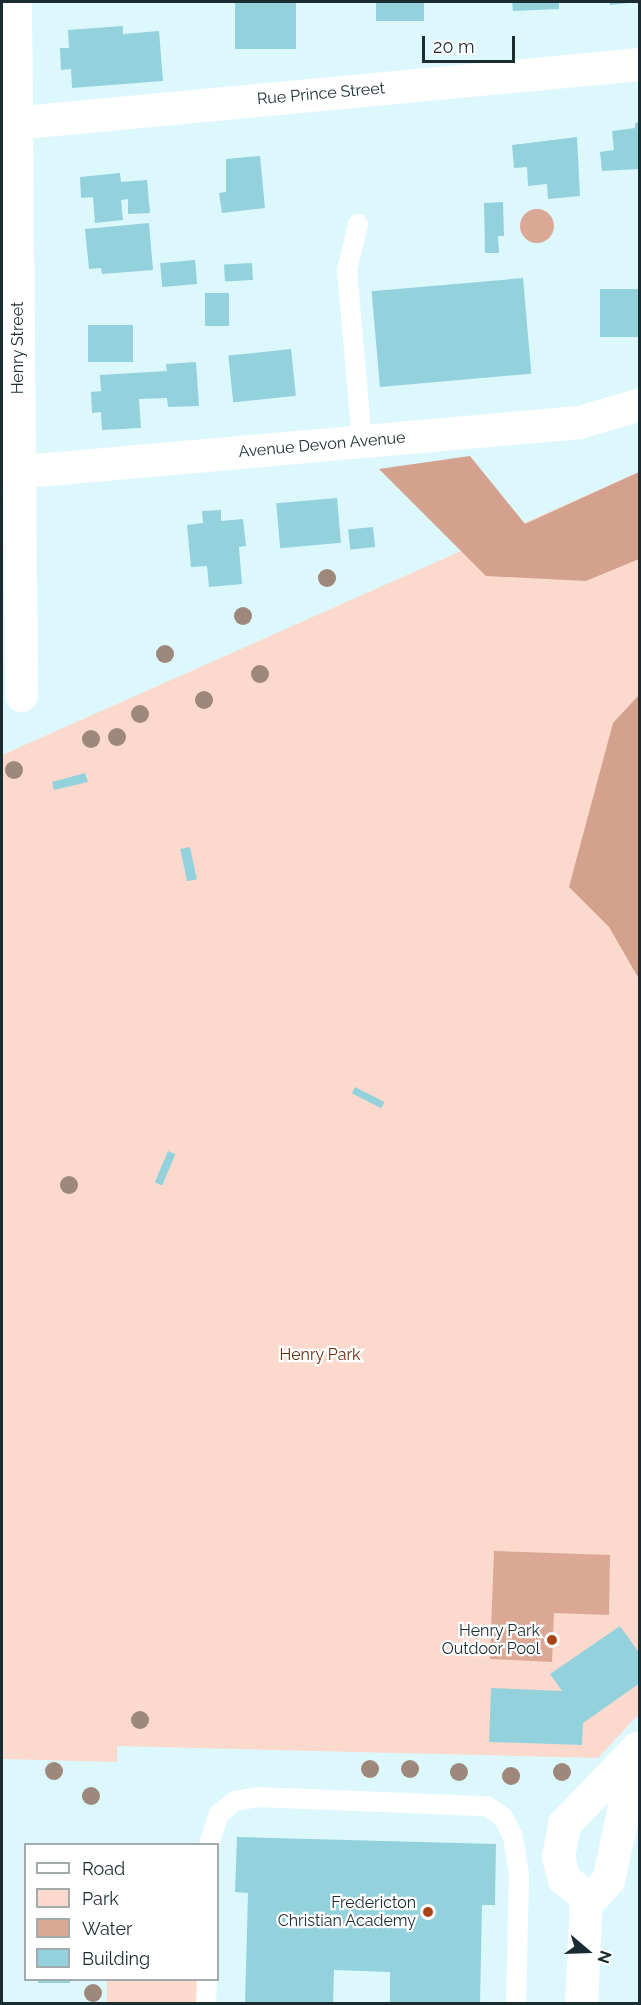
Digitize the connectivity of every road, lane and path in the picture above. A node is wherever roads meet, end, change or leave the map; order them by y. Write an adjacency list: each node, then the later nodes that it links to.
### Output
1 (15, 2): 3 (street, Henry Street)
2 (639, 64): 3 (street, Rue Prince Street)
3 (9, 123): 7 (street, Henry Street)
4 (358, 224): 6 (lane)
5 (639, 404): 6 (street, Avenue Devon Avenue)
6 (362, 441): 7 (street, Avenue Devon Avenue)
7 (10, 473): 8 (street, Henry Street)
8 (21, 695)
9 (638, 1747): 11 (street); 11 (street)
10 (210, 1843): 14 (lane)
11 (586, 1896): 15 (street)
12 (207, 1981): 13 (lane)
13 (206, 2004)
14 (516, 2004)
15 (581, 2004)

